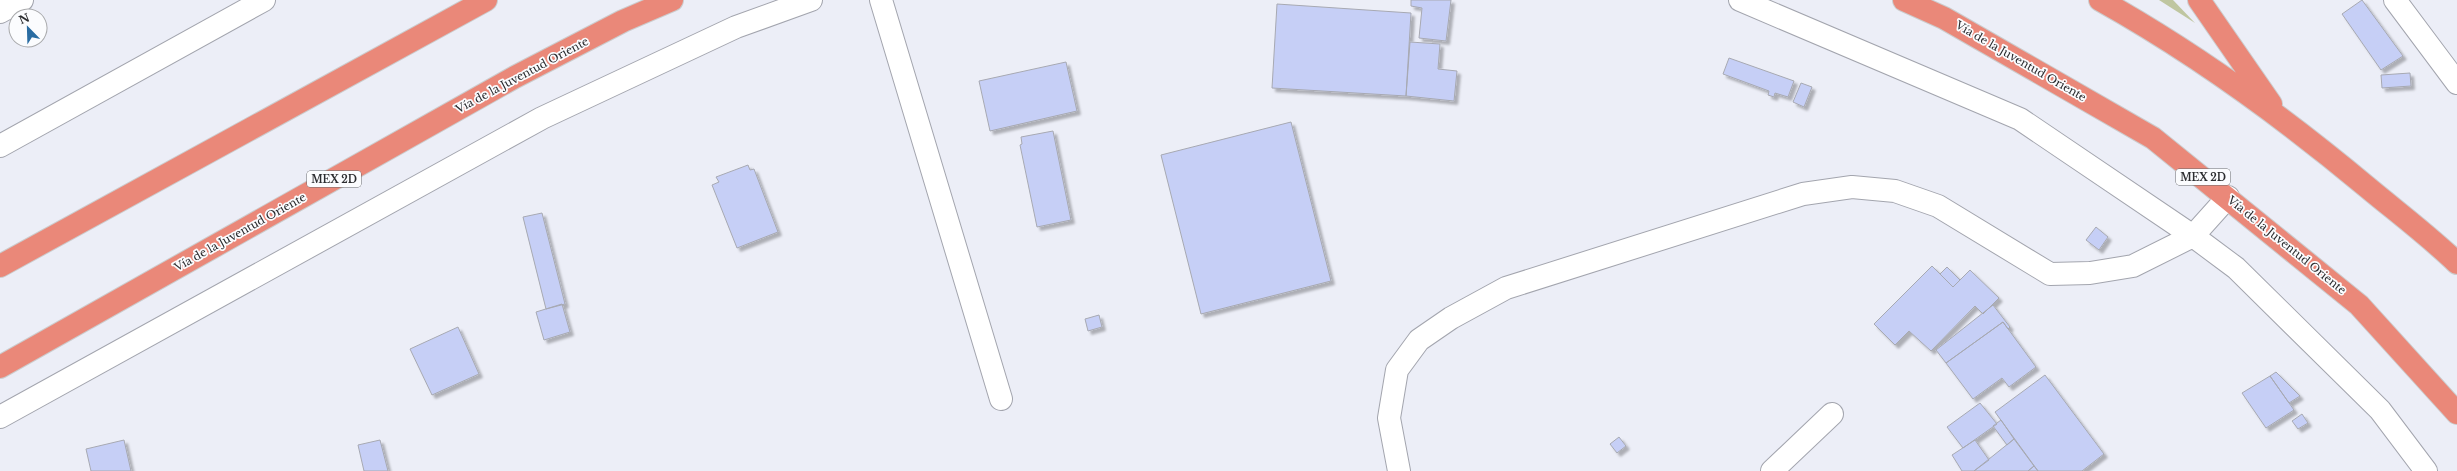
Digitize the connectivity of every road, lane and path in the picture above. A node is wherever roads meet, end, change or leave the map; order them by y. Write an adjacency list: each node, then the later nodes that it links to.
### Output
1 (22, 0): 12 (street)
2 (264, 0): 15 (street)
3 (486, 0): 19 (highway)
4 (672, 0): 20 (highway, Vía de la Juventud Oriente / MEX 2D)
5 (811, 0): 24 (street)
6 (881, 0): 21 (street)
7 (1740, 0): 17 (street)
8 (1904, 0): 16 (highway, Vía de la Juventud Oriente / MEX 2D)
9 (2100, 0): 14 (highway)
10 (2198, 0): 14 (highway)
11 (2395, 0): 13 (street)
12 (0, 12)
13 (2457, 83)
14 (2280, 118): 18 (highway)
15 (0, 146)
16 (2228, 197): 17 (street); 22 (highway, Vía de la Juventud Oriente / MEX 2D)
17 (2193, 236): 25 (street); 27 (street)
18 (2457, 263)
19 (0, 266)
20 (0, 367)
21 (1001, 399)
22 (2457, 413)
23 (1832, 414): 26 (street)
24 (0, 417)
25 (1399, 471)
26 (1772, 471)
27 (2426, 471)

